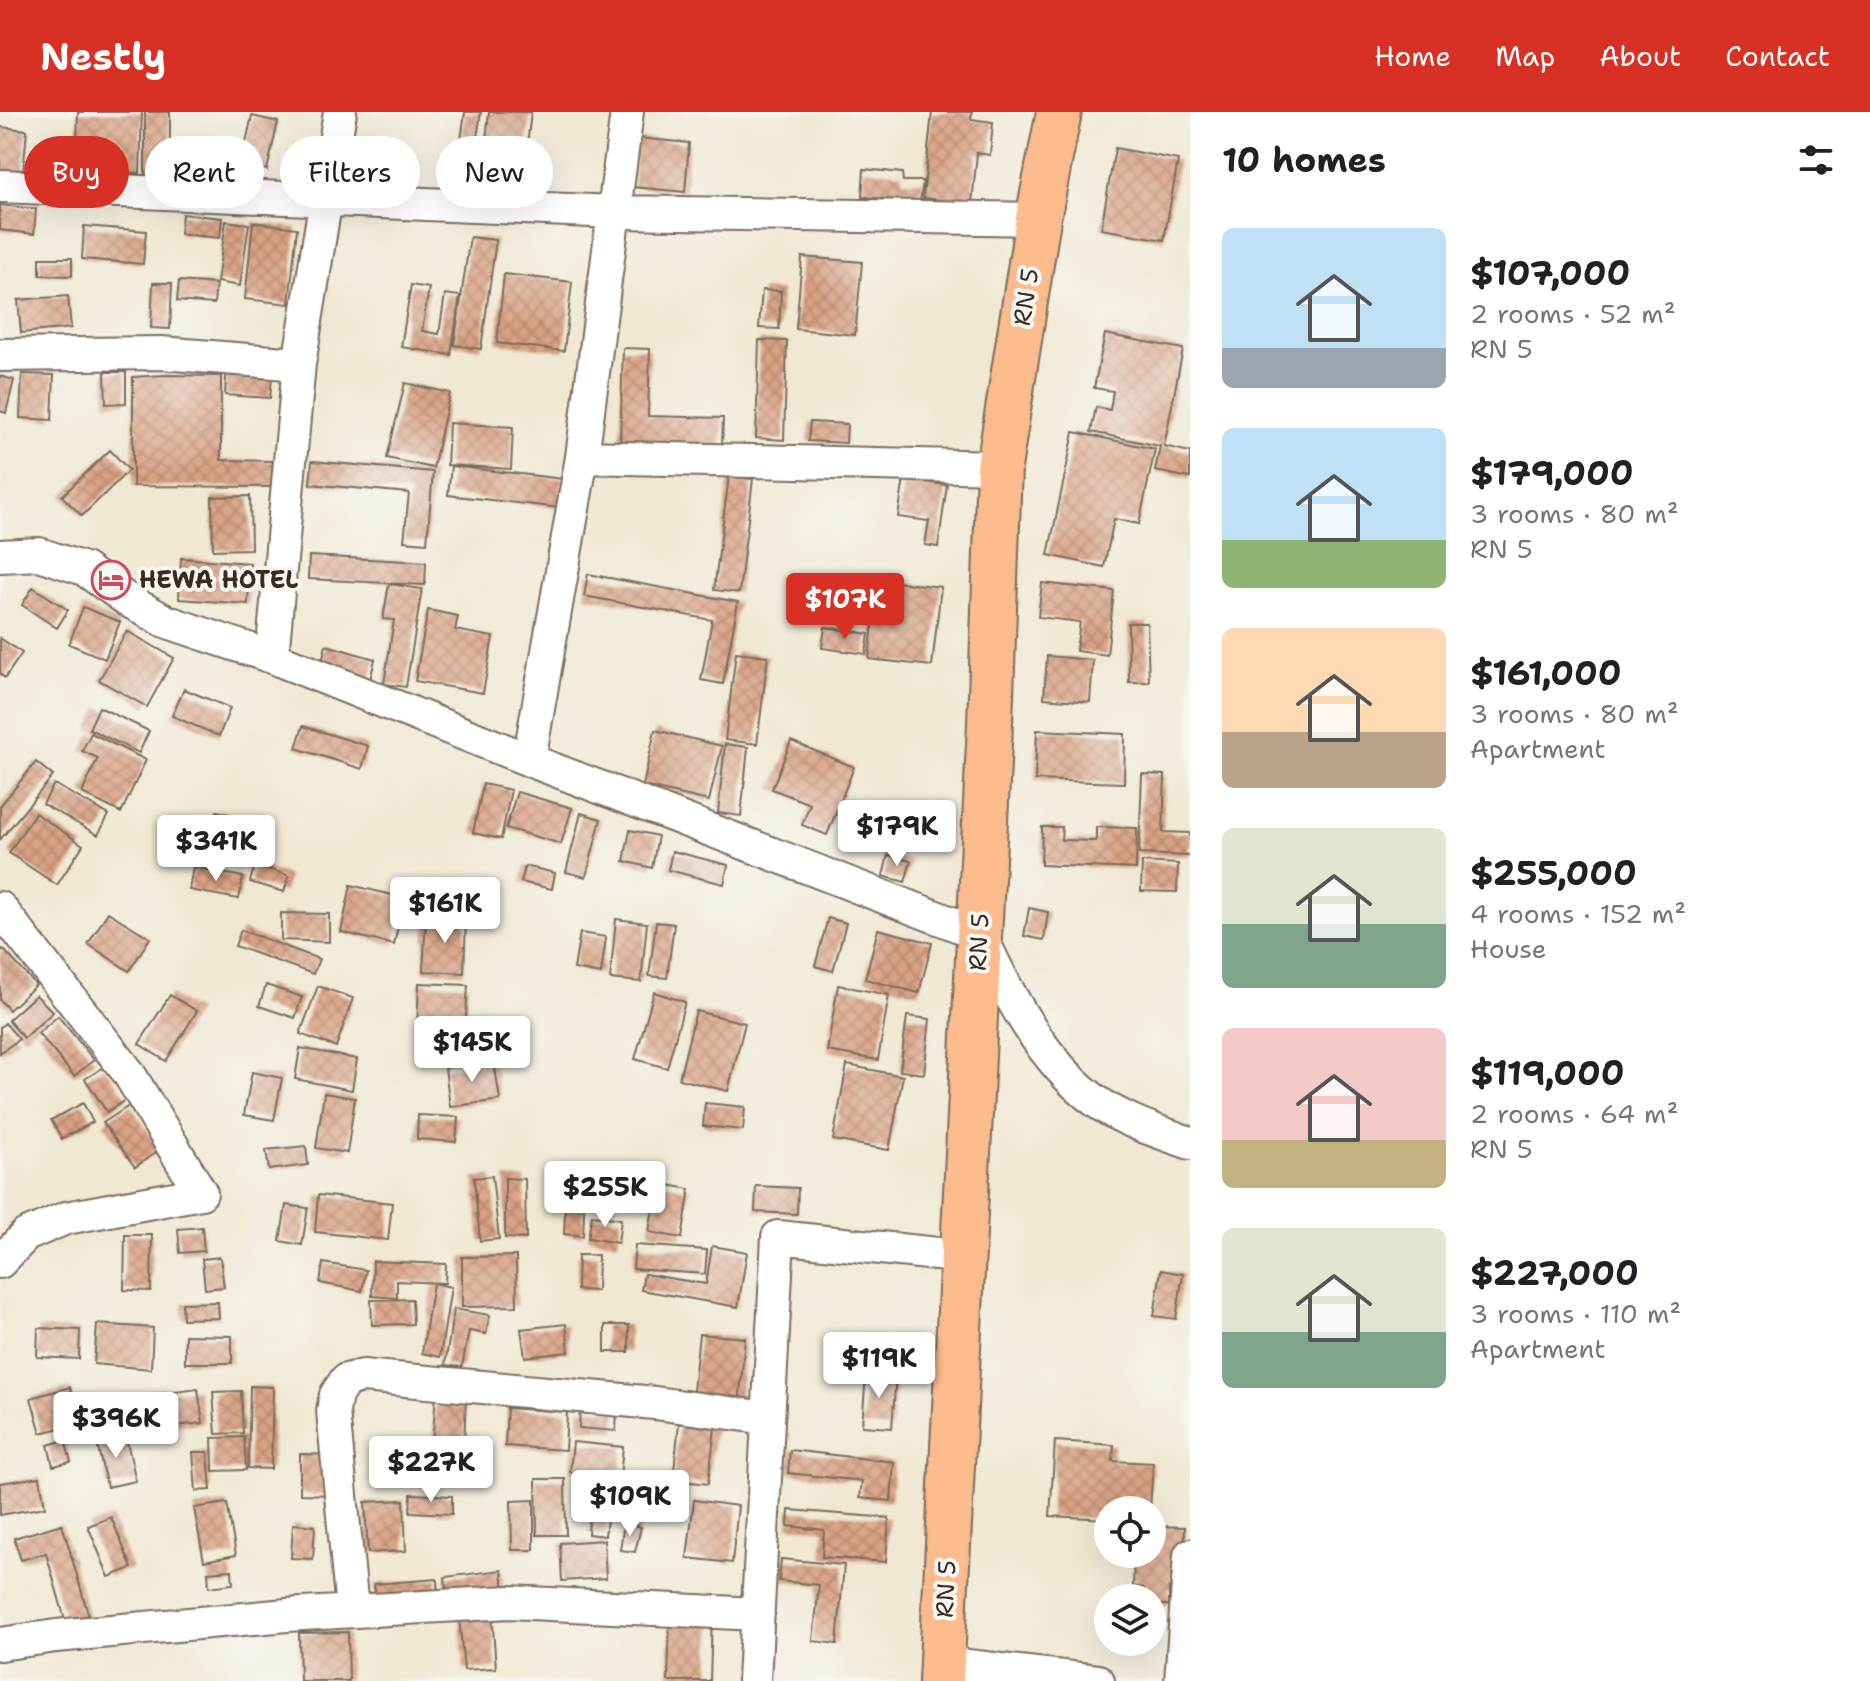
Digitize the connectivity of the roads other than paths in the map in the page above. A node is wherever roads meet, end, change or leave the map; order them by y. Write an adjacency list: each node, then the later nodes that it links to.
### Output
1 (340, 112): 4 (street)
2 (627, 112): 9 (street)
3 (1059, 112): 10 (main road, RN 5 / RN 5)
4 (336, 136)
5 (0, 186): 6 (street)
6 (280, 199)
7 (420, 205): 9 (street)
8 (323, 208): 12 (street)
9 (615, 212): 10 (street); 13 (street)
10 (1038, 219): 14 (main road, RN 5 / RN 5)
11 (0, 355): 12 (street)
12 (299, 364): 16 (street)
13 (582, 457): 14 (street); 17 (street)
14 (999, 467): 19 (main road, RN 5 / RN 5)
15 (0, 556): 16 (street)
16 (272, 657): 17 (street)
17 (529, 760): 19 (street)
18 (0, 908): 22 (street)
19 (980, 934): 20 (street); 21 (main road, RN 5 / RN 5)
20 (1190, 1143)
21 (965, 1257): 23 (street); 28 (main road, RN 5 / RN 5)
22 (0, 1262)
23 (768, 1418): 25 (street); 26 (street)
24 (1190, 1555): 31 (street)
25 (352, 1610): 26 (street); 27 (street)
26 (758, 1614): 29 (street)
27 (0, 1644)
28 (942, 1672): 30 (street)
29 (754, 1681)
30 (1098, 1681)
31 (1181, 1681)

